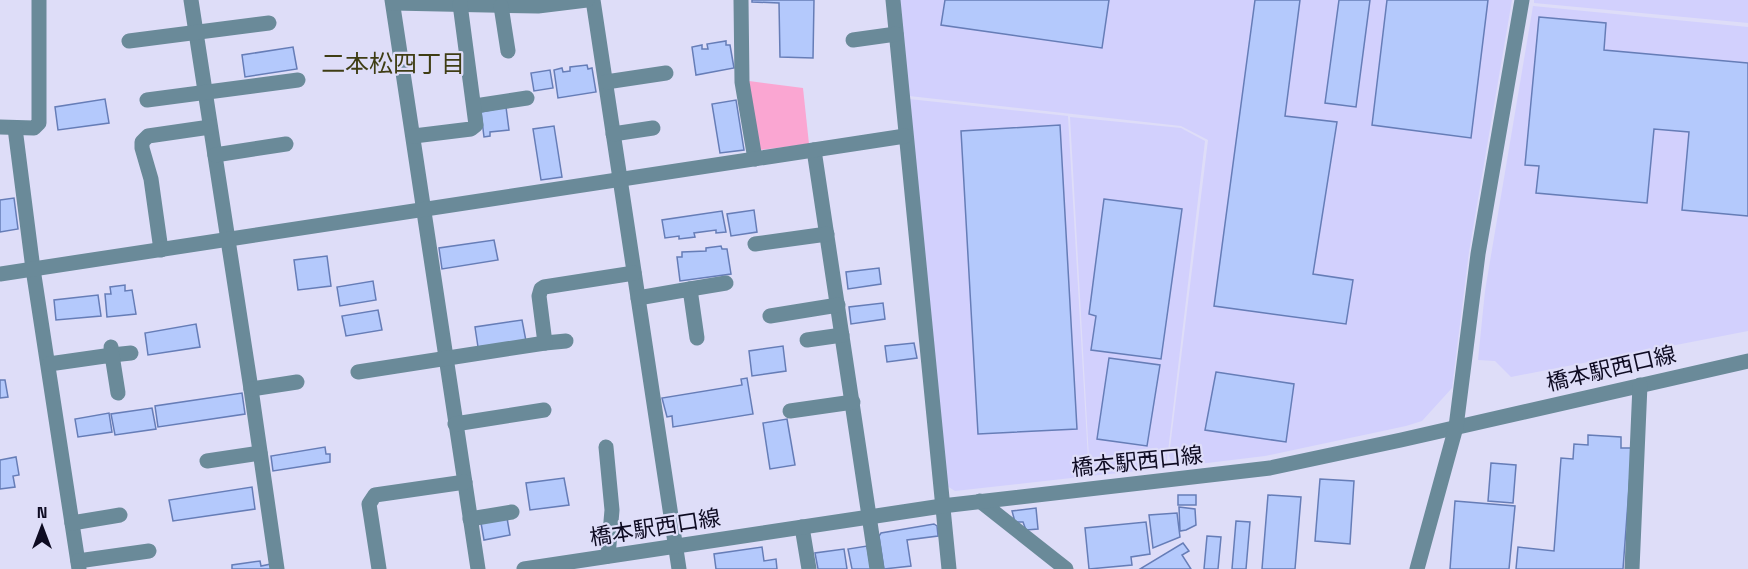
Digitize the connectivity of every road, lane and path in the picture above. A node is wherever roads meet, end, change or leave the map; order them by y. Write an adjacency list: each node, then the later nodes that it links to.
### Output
1 (39, 0): 25 (street)
2 (191, 0): 13 (street)
3 (593, 0): 20 (street)
4 (741, 0): 34 (street)
5 (893, 0): 14 (street)
6 (1522, 0): 68 (street)
7 (578, 1): 11 (street)
8 (392, 2): 10 (street); 29 (street)
9 (484, 2): 10 (street); 11 (street)
10 (460, 4): 24 (street)
11 (501, 6): 17 (street)
12 (269, 23): 13 (street)
13 (196, 33): 16 (street); 21 (street)
14 (896, 33): 15 (street); 30 (street)
15 (853, 40)
16 (129, 41)
17 (508, 51)
18 (666, 73): 20 (street)
19 (298, 80): 21 (street)
20 (606, 82): 28 (street)
21 (205, 93): 23 (street); 26 (street)
22 (527, 98): 24 (street)
23 (147, 100)
24 (475, 106): 29 (street)
25 (7, 127): 41 (street)
26 (210, 127): 33 (street); 40 (street)
27 (653, 128): 28 (street)
28 (613, 134): 35 (street)
29 (414, 136): 36 (street)
30 (905, 136): 32 (street); 74 (street)
31 (286, 144): 33 (street)
32 (814, 150): 34 (street); 37 (street)
33 (215, 155): 38 (street)
34 (754, 159): 35 (street)
35 (620, 180): 36 (street); 42 (street)
36 (423, 210): 38 (street); 56 (street)
37 (827, 234): 39 (street); 47 (street)
38 (228, 240): 40 (street); 62 (street)
39 (755, 244)
40 (161, 250): 41 (street)
41 (33, 269): 43 (street); 58 (street)
42 (634, 273): 46 (street); 53 (street)
43 (0, 274)
44 (726, 283): 45 (street)
45 (690, 289): 46 (street); 50 (street)
46 (638, 298): 81 (street)
47 (838, 305): 48 (street); 49 (street)
48 (770, 316)
49 (842, 335): 52 (street); 64 (street)
50 (697, 338)
51 (566, 340): 53 (street)
52 (807, 340)
53 (545, 343): 56 (street)
54 (111, 350): 55 (street); 58 (street); 63 (street)
55 (131, 353)
56 (445, 358): 59 (street); 67 (street)
57 (1748, 360): 61 (street, 橋本駅西口線)
58 (49, 364): 79 (street)
59 (358, 372)
60 (297, 382): 62 (street)
61 (1640, 385): 68 (street, 橋本駅西口線); 95 (street)
62 (251, 390): 70 (street)
63 (118, 393)
64 (852, 402): 66 (street); 77 (street)
65 (544, 410): 67 (street)
66 (790, 411)
67 (455, 424): 72 (street)
68 (1456, 427): 73 (street, 橋本駅西口線); 94 (street)
69 (606, 447): 83 (street)
70 (260, 453): 71 (street); 85 (street)
71 (207, 461)
72 (465, 482): 78 (street); 86 (street)
73 (980, 501): 74 (street, 橋本駅西口線); 93 (street)
74 (942, 506): 77 (street, 橋本駅西口線); 92 (street)
75 (512, 512): 78 (street)
76 (120, 515): 79 (street)
77 (870, 516): 80 (street, 橋本駅西口線); 91 (street)
78 (470, 519): 87 (street)
79 (72, 524): 84 (street)
80 (802, 527): 81 (street, 橋本駅西口線); 90 (street)
81 (676, 547): 83 (street, 橋本駅西口線); 89 (street)
82 (149, 551): 84 (street)
83 (608, 556): 88 (street, 橋本駅西口線)
84 (78, 565)
85 (276, 569)
86 (379, 569)
87 (478, 569)
88 (524, 569)
89 (679, 569)
90 (808, 569)
91 (877, 569)
92 (949, 569)
93 (1066, 569)
94 (1417, 569)
95 (1632, 569)

